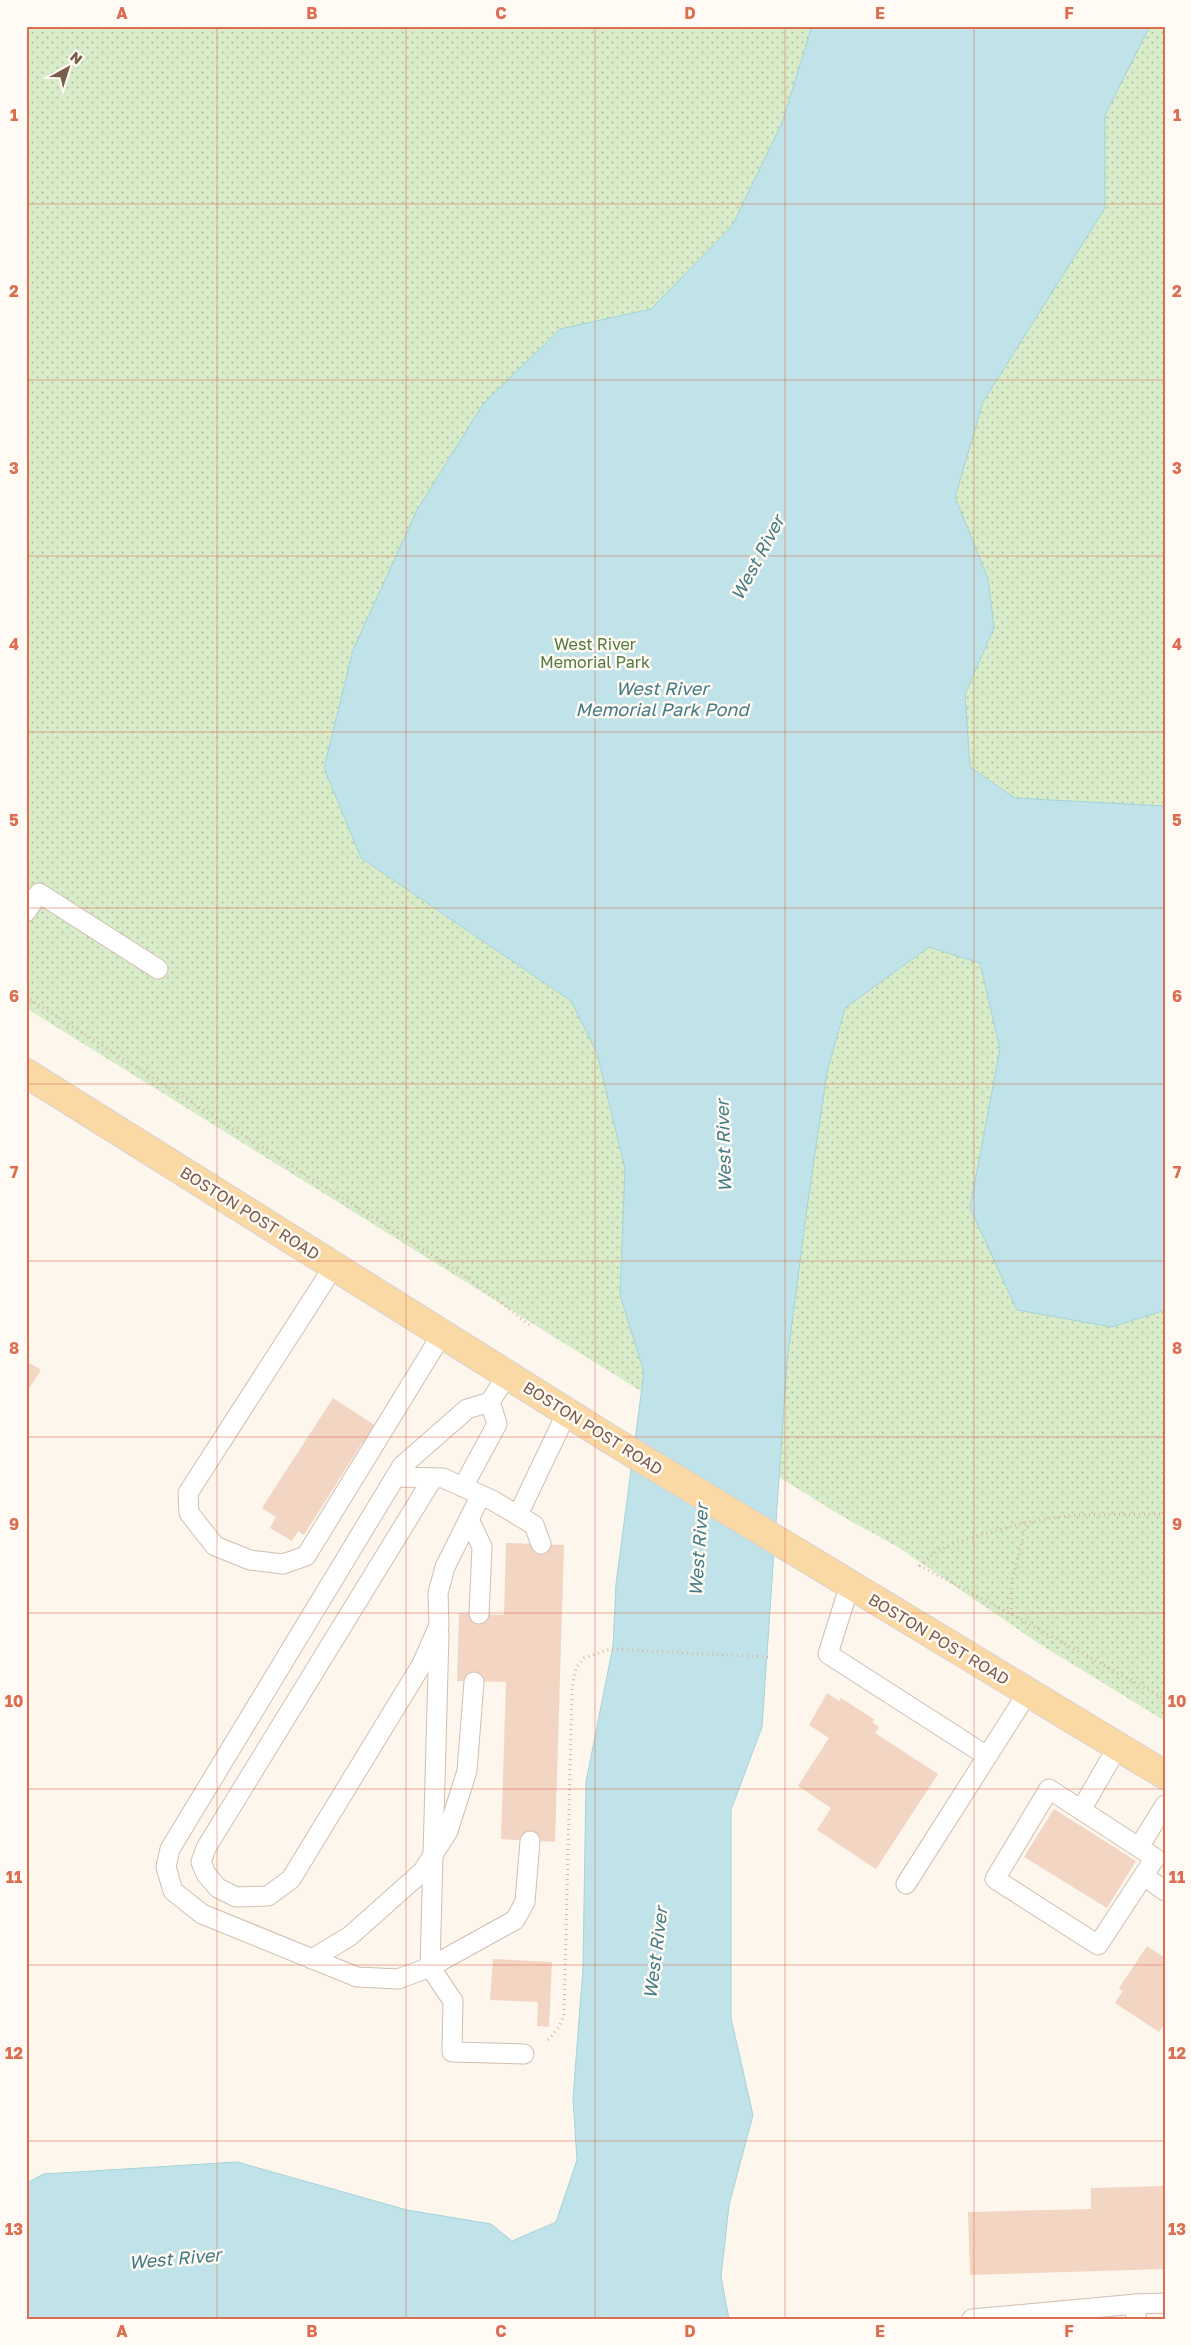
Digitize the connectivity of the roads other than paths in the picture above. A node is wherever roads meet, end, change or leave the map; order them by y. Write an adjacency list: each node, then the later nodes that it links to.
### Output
1 (26, 912): 2 (lane)
2 (158, 969)
3 (26, 1073): 4 (main road, BOSTON POST ROAD)
4 (334, 1266): 5 (main road, BOSTON POST ROAD); 5 (lane)
5 (442, 1334): 6 (main road, BOSTON POST ROAD)
6 (507, 1375): 7 (lane); 8 (main road, BOSTON POST ROAD)
7 (490, 1402): 9 (lane); 11 (lane)
8 (567, 1412): 13 (lane); 16 (main road, BOSTON POST ROAD)
9 (395, 1477): 10 (lane); 32 (lane)
10 (433, 1478): 11 (lane); 18 (lane)
11 (463, 1487): 12 (lane)
12 (481, 1495): 13 (lane); 14 (lane)
13 (518, 1515): 15 (lane)
14 (469, 1519): 17 (lane); 18 (lane)
15 (541, 1544)
16 (850, 1584): 20 (main road, BOSTON POST ROAD); 22 (lane)
17 (479, 1614)
18 (439, 1625): 28 (lane)
19 (474, 1682): 28 (lane)
20 (1028, 1692): 21 (main road, BOSTON POST ROAD); 22 (lane)
21 (1118, 1746): 23 (main road, BOSTON POST ROAD); 25 (lane)
22 (986, 1756): 30 (lane)
23 (1165, 1775)
24 (1165, 1806): 27 (lane)
25 (1081, 1810): 27 (lane); 29 (lane)
26 (530, 1841): 33 (lane)
27 (1139, 1847): 29 (lane)
28 (434, 1854): 32 (lane); 33 (lane)
29 (1144, 1876): 31 (lane)
30 (906, 1884)
31 (1165, 1891)
32 (312, 1959): 33 (lane)
33 (430, 1967): 34 (lane)
34 (524, 2054)
35 (1165, 2303): 36 (lane)
36 (1136, 2311): 37 (lane)
37 (972, 2319)

